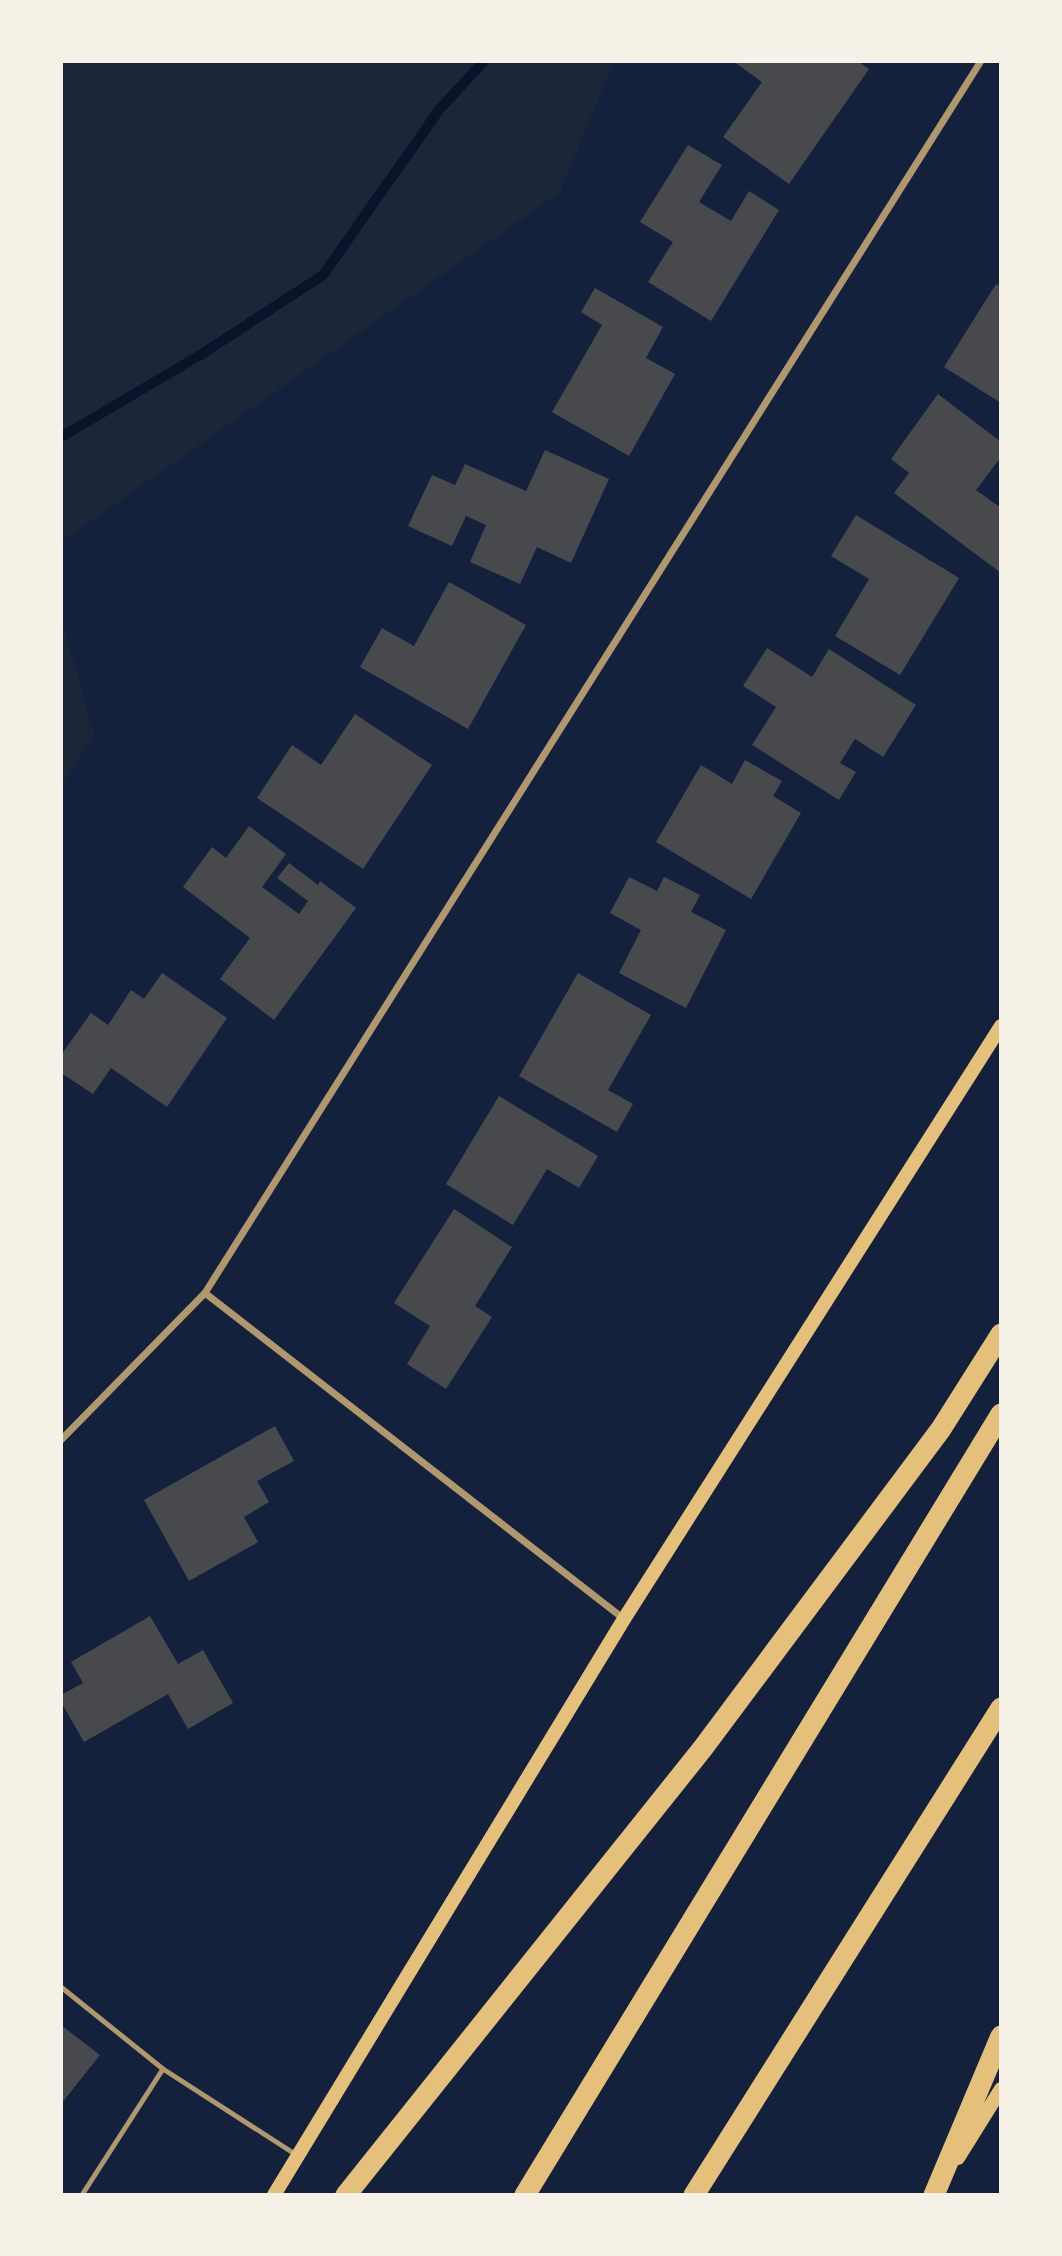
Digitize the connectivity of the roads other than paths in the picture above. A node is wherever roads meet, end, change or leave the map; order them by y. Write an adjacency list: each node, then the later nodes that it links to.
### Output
1 (981, 61): 3 (street)
2 (1001, 1026): 7 (main road)
3 (205, 1293): 6 (street); 7 (street)
4 (1001, 1334): 16 (highway)
5 (1001, 1414): 17 (highway)
6 (61, 1440)
7 (624, 1619): 13 (main road)
8 (1001, 1708): 18 (highway)
9 (61, 1987): 11 (lane)
10 (1001, 2036): 19 (highway)
11 (163, 2069): 13 (lane); 14 (lane)
12 (1001, 2089): 19 (main road)
13 (298, 2155): 15 (main road)
14 (82, 2195)
15 (274, 2195)
16 (346, 2195)
17 (525, 2195)
18 (694, 2195)
19 (935, 2195)

